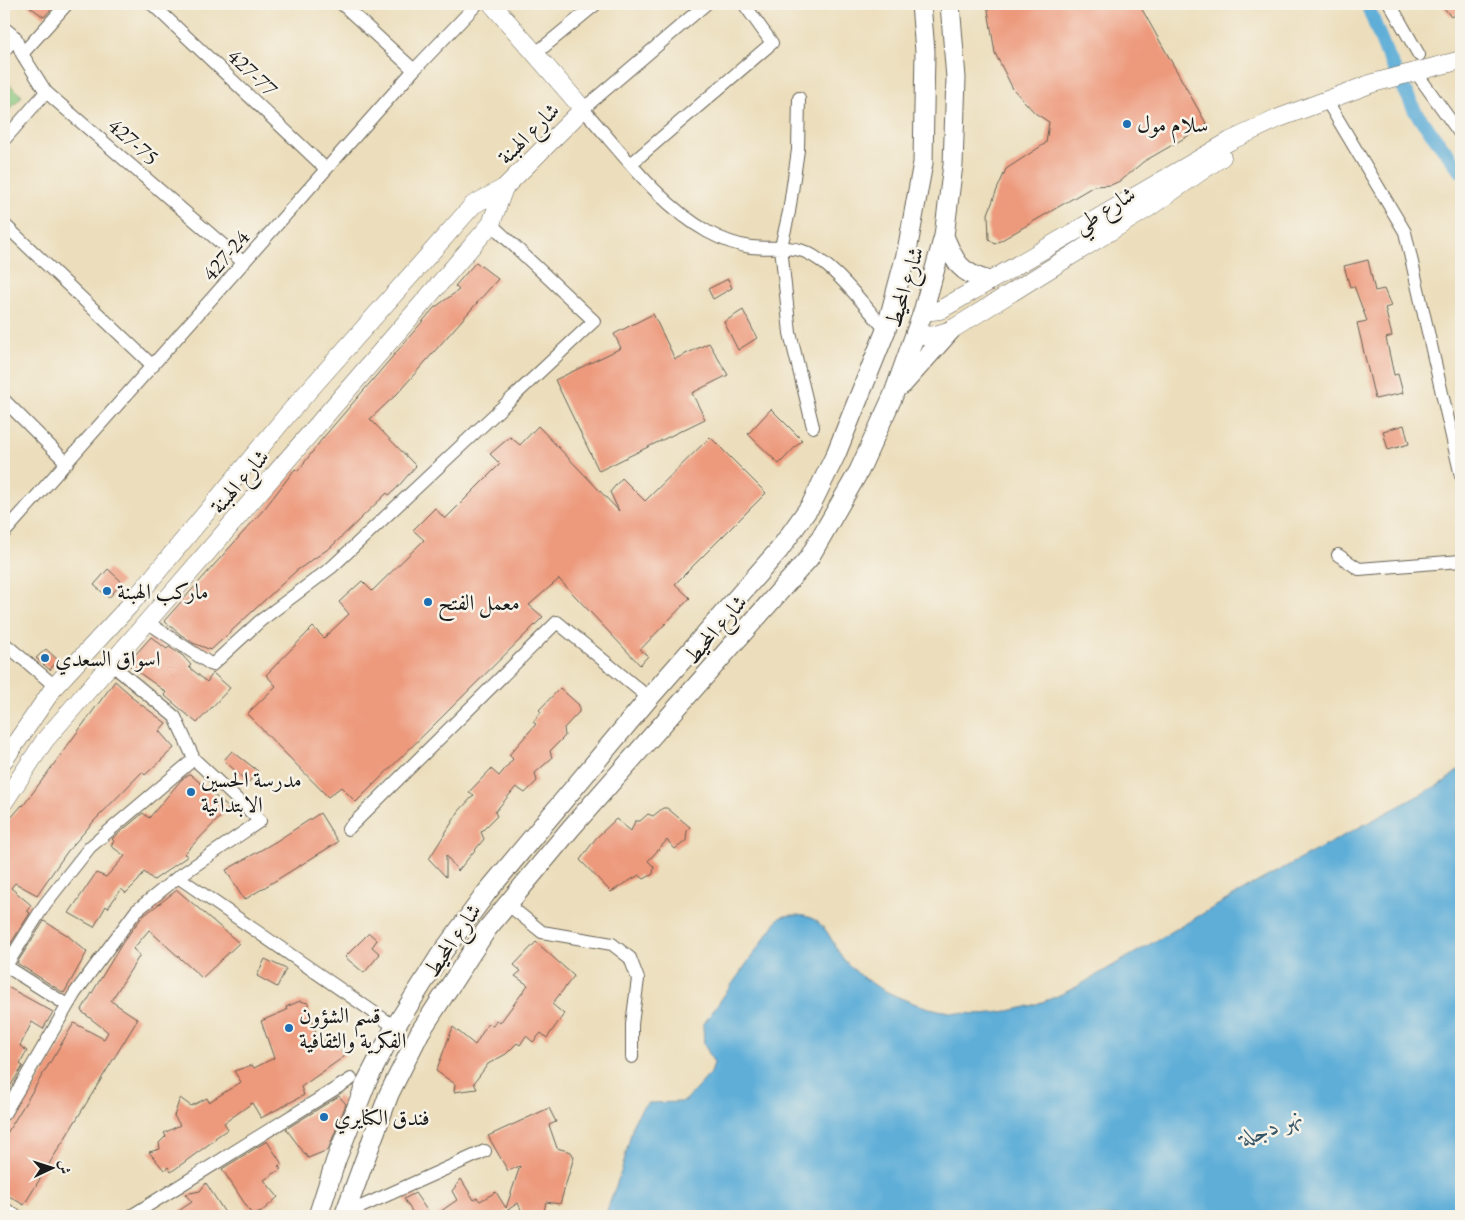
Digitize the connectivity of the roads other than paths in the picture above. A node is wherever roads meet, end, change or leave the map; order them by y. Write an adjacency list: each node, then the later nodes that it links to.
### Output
1 (67, 4): 14 (street)
2 (152, 4): 26 (street, 427-77)
3 (342, 4): 18 (street)
4 (596, 4): 15 (street)
5 (706, 4): 22 (street)
6 (744, 4): 25 (street)
7 (921, 4): 34 (main road, شارع المحيط)
8 (950, 4): 30 (main road, شارع المحيط)
9 (1390, 4): 17 (street)
10 (490, 5): 15 (street); 18 (street, 427-24)
11 (4, 28): 12 (street)
12 (15, 37): 13 (street); 14 (street, 427-75)
13 (4, 51)
14 (22, 54): 19 (street, 427-75)
15 (535, 54): 22 (street)
16 (1461, 60): 17 (street, شارع طي)
17 (1420, 64): 21 (street, شارع طي); 23 (street)
18 (414, 70): 26 (street, 427-24)
19 (46, 92): 24 (street); 32 (street, 427-75)
20 (799, 98): 31 (street)
21 (1320, 104): 33 (street, شارع طي); 38 (street, شارع طي); 47 (street)
22 (583, 109): 25 (street); 27 (street, شارع الهبنة)
23 (1461, 135)
24 (4, 140)
25 (632, 163): 31 (street)
26 (326, 169): 32 (street, 427-24)
27 (504, 188): 29 (street, شارع الهبنة); 51 (street, شارع الهبنة)
28 (4, 224): 42 (street)
29 (491, 224): 52 (street, شارع الهبنة); 52 (street)
30 (944, 236): 33 (main road); 35 (main road, شارع المحيط)
31 (781, 247): 39 (street); 45 (street)
32 (244, 262): 42 (street, 427-24)
33 (989, 282): 36 (street, شارع طي)
34 (898, 287): 35 (main road); 37 (main road); 39 (main road, شارع المحيط)
35 (928, 294): 36 (main road, شارع المحيط)
36 (922, 312): 37 (main road); 40 (main road, شارع المحيط)
37 (900, 317): 39 (main road); 40 (main road)
38 (951, 330): 40 (street, شارع طي); 43 (main road)
39 (883, 336): 41 (main road); 56 (main road, شارع المحيط)
40 (914, 337): 41 (main road, شارع المحيط)
41 (907, 356): 43 (main road, شارع المحيط)
42 (153, 366): 46 (street, 427-24)
43 (893, 396): 62 (main road, شارع المحيط)
44 (4, 400): 46 (street)
45 (813, 427)
46 (67, 463): 48 (street, 427-24)
47 (1461, 476)
48 (4, 533)
49 (1338, 555): 50 (street)
50 (1461, 561)
51 (129, 606): 52 (street); 55 (street, شارع الهبنة)
52 (147, 622): 54 (street, شارع الهبنة)
53 (4, 643): 55 (street)
54 (111, 664): 57 (street); 59 (street, شارع الهبنة)
55 (55, 686): 58 (street, شارع الهبنة)
56 (649, 698): 60 (street); 65 (main road, شارع المحيط)
57 (194, 759): 61 (street); 63 (street)
58 (4, 760)
59 (4, 802)
60 (348, 829)
61 (178, 877): 64 (street); 65 (street)
62 (506, 903): 66 (street); 71 (main road, شارع المحيط)
63 (5, 967): 64 (street)
64 (68, 1005): 68 (street)
65 (395, 1027): 74 (main road, شارع المحيط)
66 (632, 1057)
67 (351, 1079): 73 (street)
68 (4, 1114)
69 (485, 1151): 71 (street)
70 (4, 1208): 72 (street)
71 (345, 1215)
72 (16, 1216)
73 (131, 1216)
74 (318, 1216)

